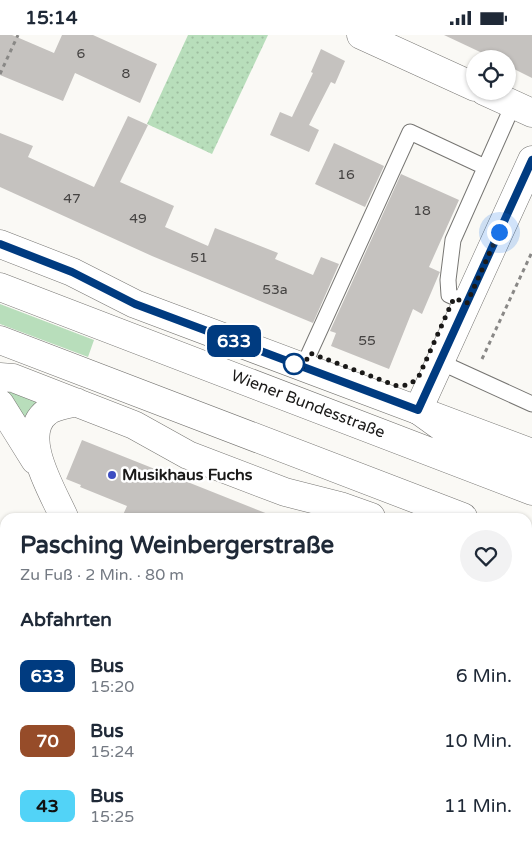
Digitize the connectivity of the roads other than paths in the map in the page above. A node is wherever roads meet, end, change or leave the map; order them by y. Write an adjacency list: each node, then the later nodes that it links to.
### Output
1 (361, 35): 2 (street)
2 (466, 83)
3 (503, 100): 4 (street)
4 (522, 109): 6 (lane)
5 (532, 160): 9 (street)
6 (485, 167): 9 (lane); 12 (lane)
7 (0, 245): 12 (street, Wiener Bundesstraße)
8 (0, 287): 21 (street, Wiener Bundesstraße)
9 (467, 303): 11 (street)
10 (0, 340): 24 (street)
11 (440, 363): 16 (lane); 17 (street)
12 (303, 367): 17 (street, Wiener Bundesstraße)
13 (0, 377): 14 (street)
14 (76, 403): 20 (street); 23 (street)
15 (0, 404): 20 (street)
16 (532, 404)
17 (418, 410): 18 (street, Wiener Bundesstraße); 19 (street)
18 (532, 453)
19 (532, 469)
20 (45, 475): 22 (street)
21 (532, 491)
22 (62, 513)
23 (360, 513)
24 (454, 513)

